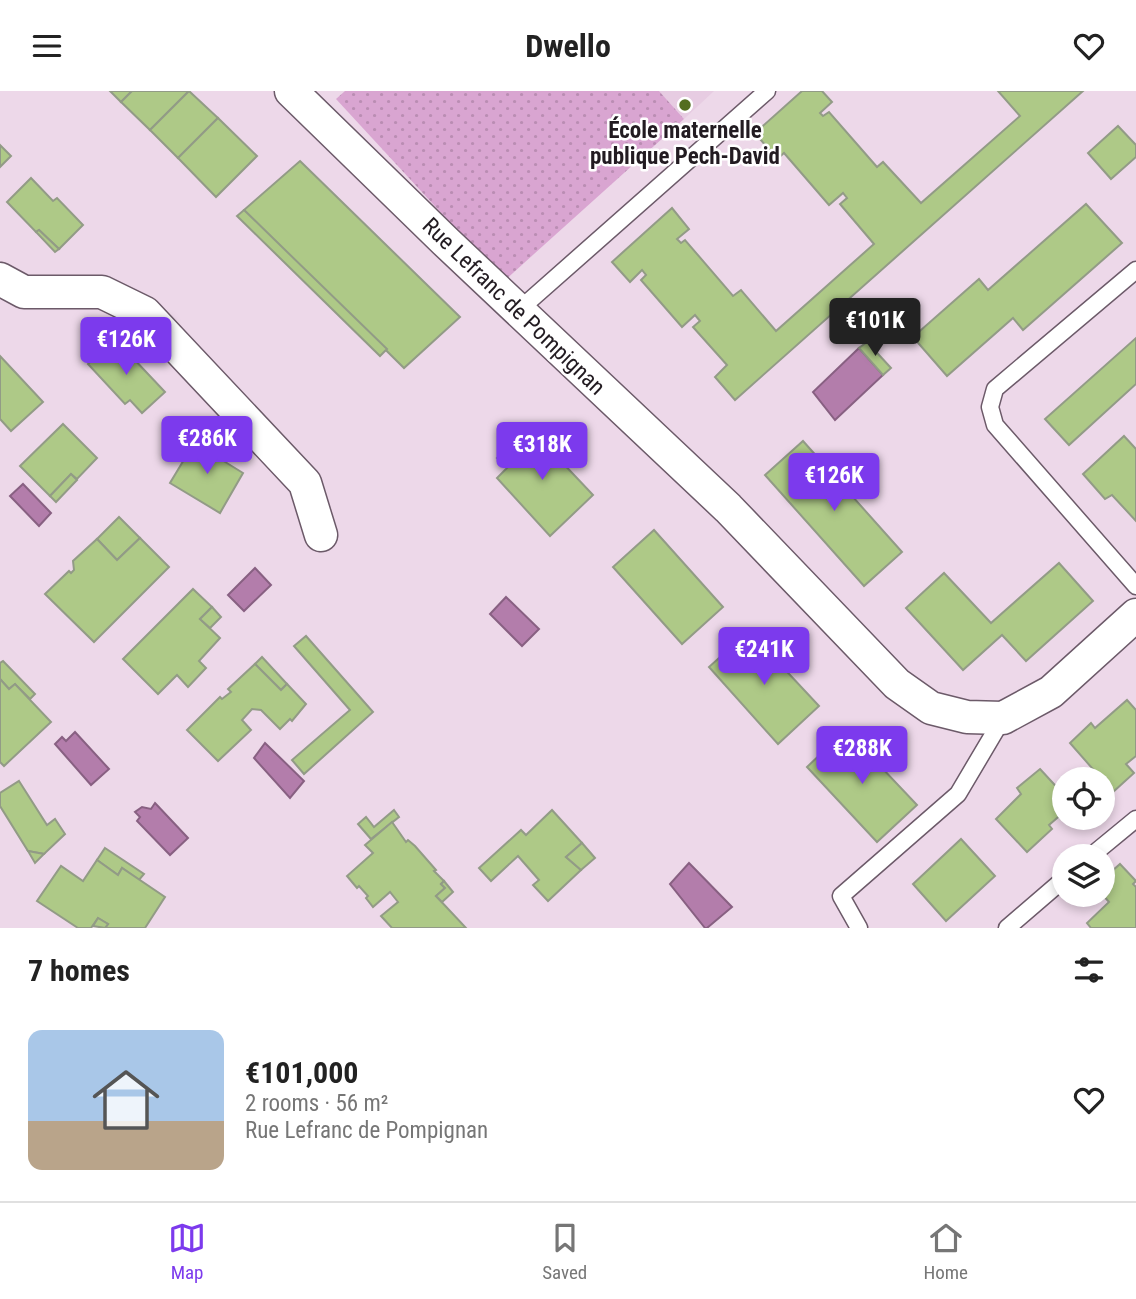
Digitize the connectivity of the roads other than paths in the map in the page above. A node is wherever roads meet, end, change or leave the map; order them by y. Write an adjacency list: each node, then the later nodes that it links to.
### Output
1 (291, 91): 5 (street, Rue Lefranc de Pompignan)
2 (767, 91): 5 (lane)
3 (1136, 270): 7 (lane)
4 (0, 279): 6 (street)
5 (519, 310): 9 (street, Rue Lefranc de Pompignan)
6 (321, 535)
7 (1136, 586)
8 (1136, 615): 9 (street)
9 (1003, 718): 13 (lane)
10 (1136, 819): 11 (lane)
11 (1106, 844)
12 (1052, 889): 14 (lane)
13 (859, 928)
14 (1007, 928)

